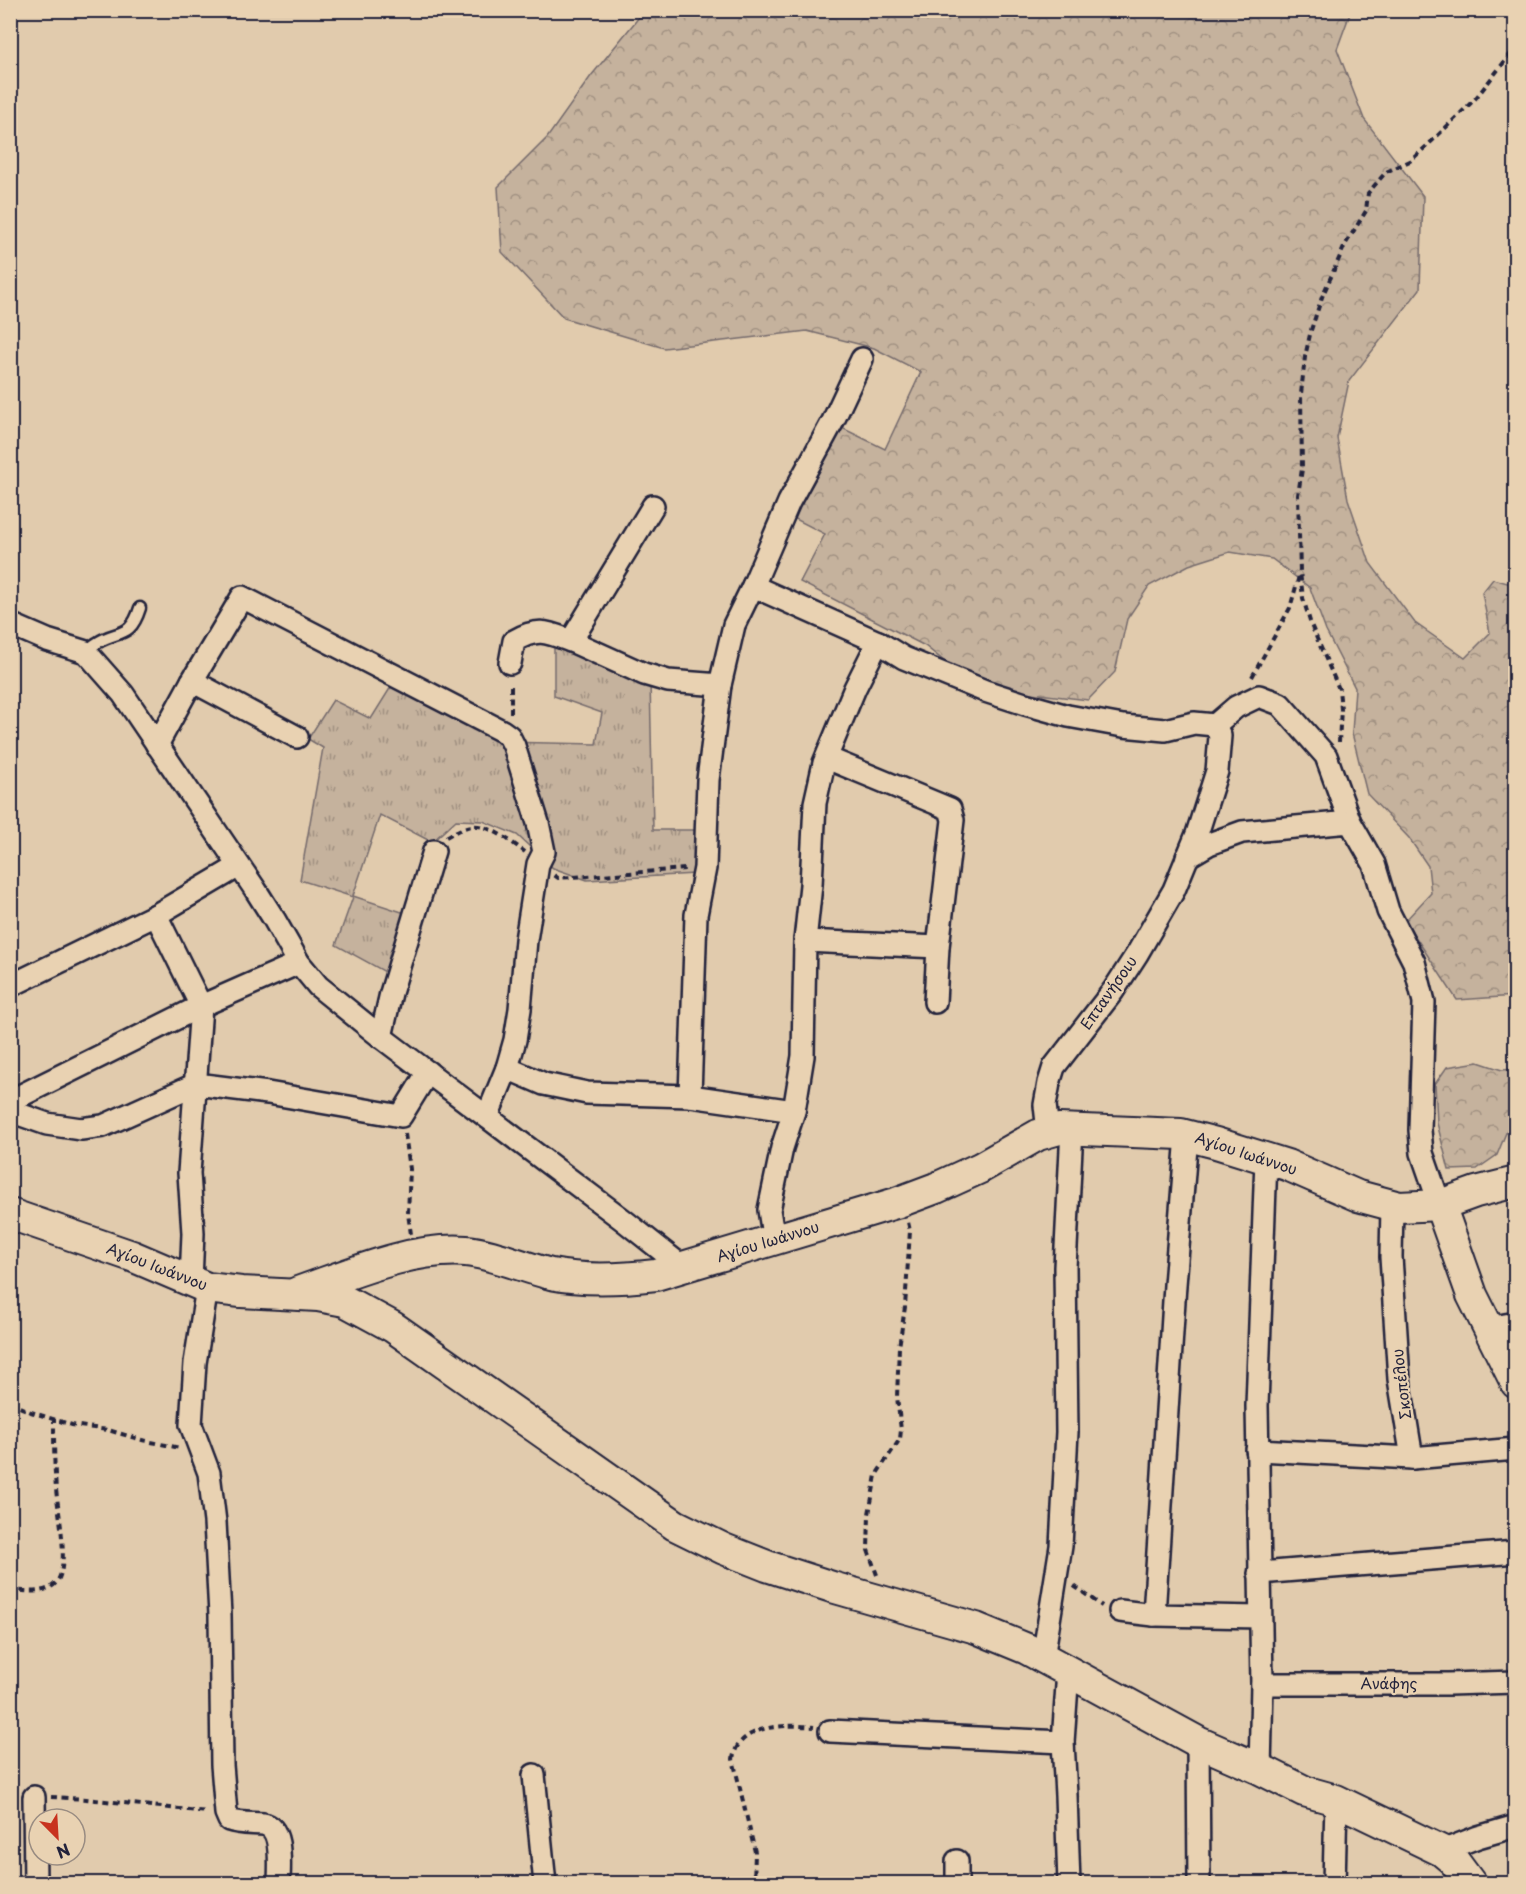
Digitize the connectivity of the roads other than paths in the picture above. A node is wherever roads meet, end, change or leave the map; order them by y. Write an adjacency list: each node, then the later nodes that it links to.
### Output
1 (862, 359): 3 (street)
2 (653, 506): 6 (street)
3 (753, 586): 7 (street); 11 (street)
4 (140, 608): 8 (lane)
5 (10, 624): 8 (street)
6 (571, 641): 9 (street); 11 (street)
7 (878, 642): 12 (street); 15 (street)
8 (86, 652): 14 (street)
9 (510, 663)
10 (192, 681): 13 (street); 14 (street); 28 (street)
11 (720, 685): 31 (street)
12 (1215, 724): 16 (street); 18 (street, Επτανήσοιυ)
13 (297, 737)
14 (157, 745): 19 (street)
15 (827, 758): 21 (street); 22 (street)
16 (1350, 822): 18 (street); 41 (street)
17 (434, 851): 27 (street)
18 (1187, 857): 36 (street, Επτανήσοιυ)
19 (239, 866): 20 (street); 23 (street)
20 (156, 915): 24 (street); 26 (street)
21 (805, 941): 22 (street); 34 (street)
22 (938, 946): 25 (street)
23 (299, 963): 26 (street); 27 (street)
24 (10, 986)
25 (935, 1002)
26 (201, 1006): 30 (street); 32 (street)
27 (381, 1037): 29 (street)
28 (507, 1068): 31 (street); 35 (street)
29 (428, 1072): 30 (street); 35 (street)
30 (196, 1084): 33 (street); 45 (street)
31 (690, 1096): 34 (street)
32 (10, 1104)
33 (10, 1111)
34 (794, 1111): 43 (street)
35 (487, 1117): 44 (street)
36 (1060, 1131): 37 (street, Αγίου Ιωάννου); 43 (street, Αγίου Ιωάννου); 57 (street, Επτανήσοιυ)
37 (1187, 1135): 38 (street, Αγίου Ιωάννου); 55 (street)
38 (1266, 1159): 40 (street, Αγίου Ιωάννου); 50 (street)
39 (1515, 1182): 41 (street, Αγίου Ιωάννου)
40 (1392, 1205): 41 (street, Αγίου Ιωάννου); 51 (street, Σκοπέλου)
41 (1440, 1205): 47 (street)
42 (10, 1214): 45 (street, Αγίου Ιωάννου)
43 (774, 1241): 44 (street, Αγίου Ιωάννου)
44 (684, 1268): 46 (street, Αγίου Ιωάννου)
45 (199, 1284): 46 (street, Αγίου Ιωάννου); 71 (street)
46 (292, 1294): 57 (street)
47 (1502, 1326): 48 (street)
48 (1515, 1383)
49 (1515, 1449): 51 (street)
50 (1257, 1450): 51 (street); 53 (street)
51 (1412, 1458)
52 (1515, 1552): 53 (street)
53 (1259, 1573): 56 (street)
54 (1120, 1611): 55 (street)
55 (1154, 1615): 56 (street)
56 (1260, 1617): 59 (street)
57 (1056, 1664): 61 (street, Επτανήσοιυ); 62 (street)
58 (1515, 1682): 59 (street, Ανάφης)
59 (1262, 1684): 63 (street)
60 (830, 1731): 61 (street)
61 (1063, 1742): 74 (street, Επτανήσοιυ)
62 (1198, 1742): 63 (street); 75 (street)
63 (1260, 1769): 66 (street)
64 (534, 1775): 72 (street)
65 (34, 1797): 70 (street)
66 (1335, 1800): 68 (street); 76 (street)
67 (1515, 1826): 68 (street)
68 (1442, 1851): 77 (street)
69 (957, 1861): 73 (street)
70 (35, 1884)
71 (279, 1884)
72 (545, 1884)
73 (957, 1884)
74 (1069, 1884)
75 (1199, 1884)
76 (1334, 1884)
77 (1471, 1884)

